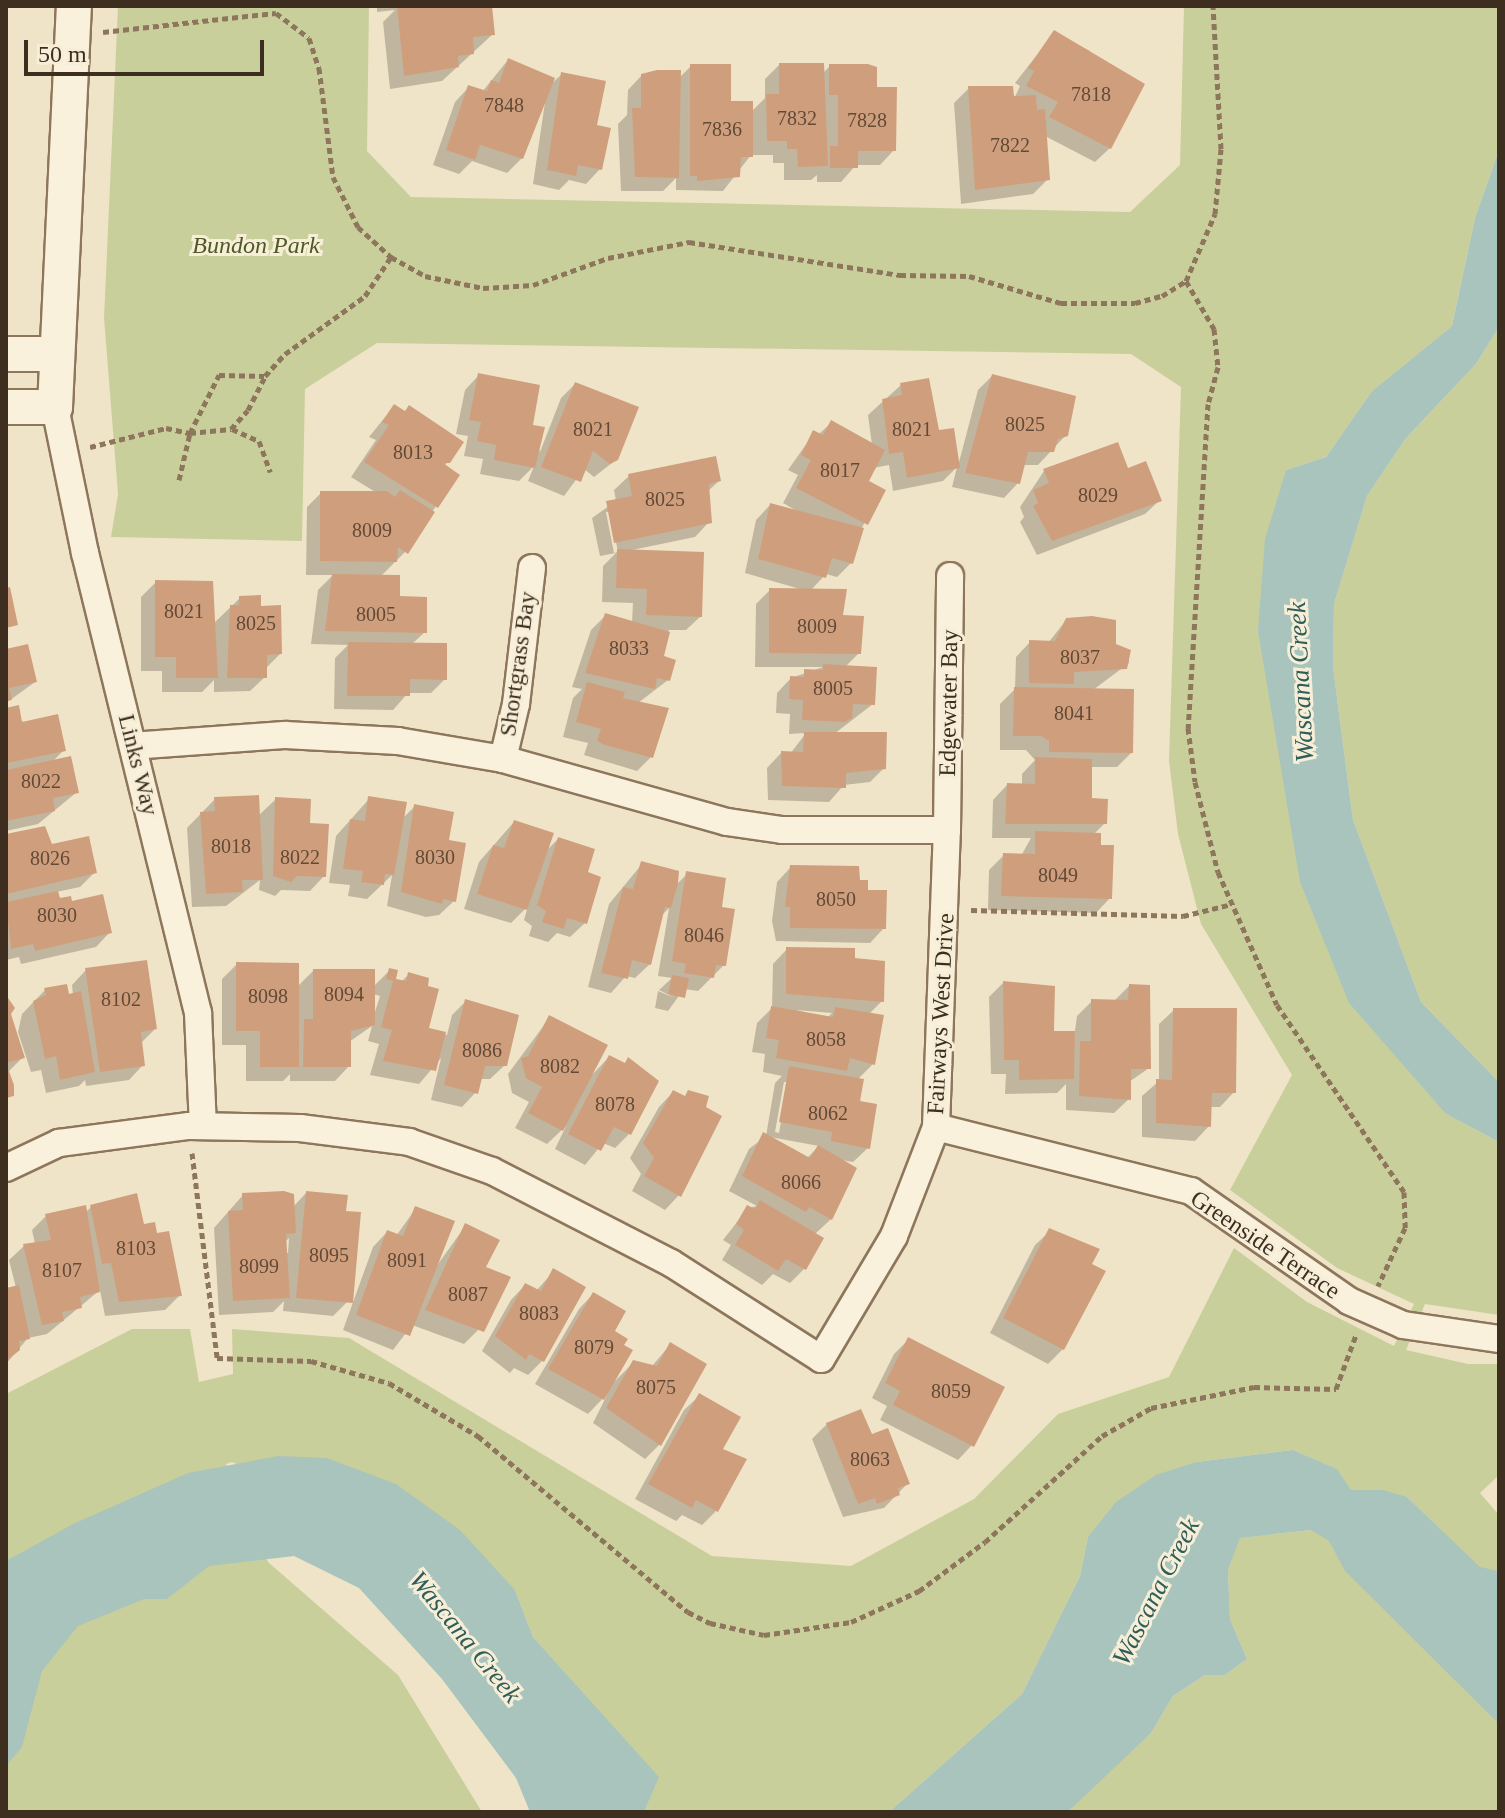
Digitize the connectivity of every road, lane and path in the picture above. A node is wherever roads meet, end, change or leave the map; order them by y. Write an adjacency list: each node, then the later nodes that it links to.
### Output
1 (1213, 6): 3 (path)
2 (73, 19): 3 (path); 5 (street)
3 (391, 257): 6 (path)
4 (6, 354): 5 (street)
5 (54, 354): 8 (street)
6 (265, 376): 9 (path); 10 (path)
7 (6, 407): 8 (street)
8 (55, 407): 11 (street, Links Way)
9 (231, 429): 10 (path); 12 (path)
10 (190, 433): 11 (path); 13 (path)
11 (65, 453): 16 (street, Links Way)
12 (270, 472)
13 (179, 480)
14 (532, 568): 17 (street, Shortgrass Bay)
15 (950, 576): 18 (street, Edgewater Bay)
16 (133, 746): 17 (street); 21 (street, Links Way)
17 (503, 759): 18 (street)
18 (947, 830): 20 (street, Fairways West Drive)
19 (1232, 904): 20 (path)
20 (947, 911): 22 (street, Fairways West Drive)
21 (203, 1126): 22 (street, Fairways West Drive); 23 (street, Fairways West Drive)
22 (936, 1127): 24 (street, Greenside Terrace)
23 (6, 1168)
24 (1499, 1339)

